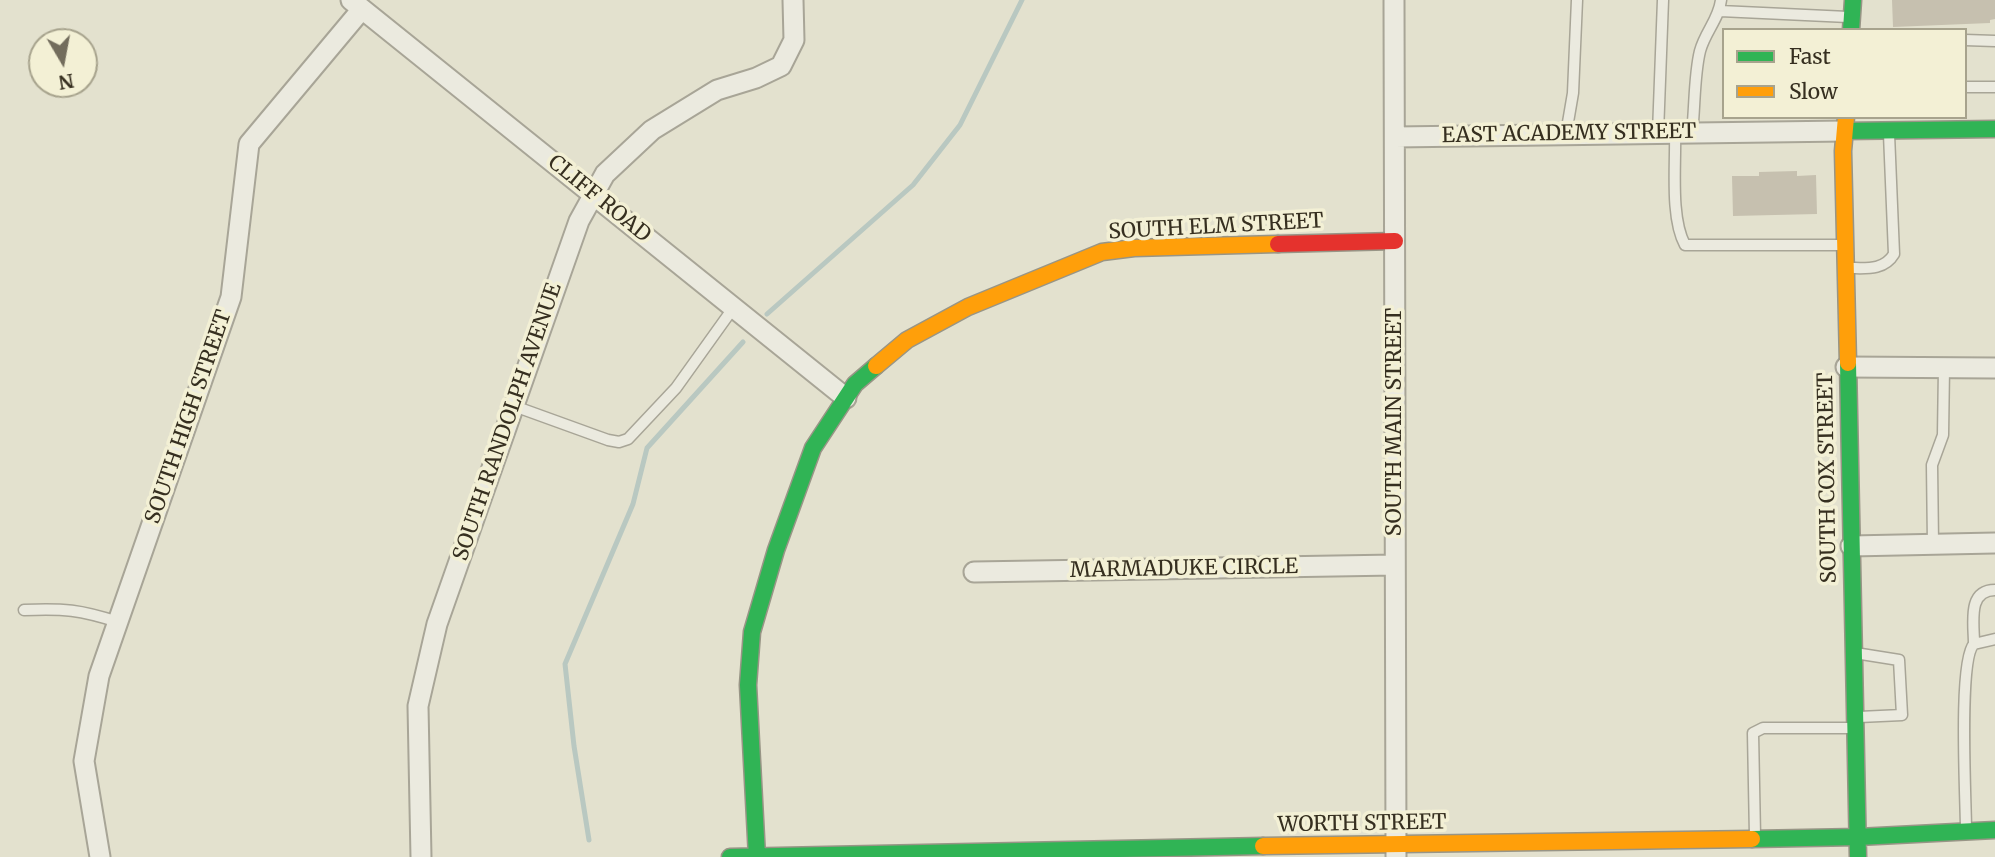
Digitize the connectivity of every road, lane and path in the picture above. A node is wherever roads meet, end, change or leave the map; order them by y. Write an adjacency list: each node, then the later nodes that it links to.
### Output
1 (793, 0): 20 (street, SOUTH RANDOLPH AVENUE)
2 (1394, 0): 19 (street, SOUTH MAIN STREET)
3 (1577, 0): 18 (lane)
4 (1663, 0): 17 (lane)
5 (1853, 0): 8 (street)
6 (357, 4): 20 (street, CLIFF ROAD); 37 (street, SOUTH HIGH STREET)
7 (1721, 5): 8 (lane); 17 (lane)
8 (1852, 23)
9 (1967, 40): 10 (lane)
10 (1995, 41)
11 (1967, 87): 12 (lane)
12 (1995, 87)
13 (1949, 123): 15 (street, EAST ACADEMY STREET); 16 (street, EAST ACADEMY STREET)
14 (1845, 124): 16 (street, EAST ACADEMY STREET); 17 (street, EAST ACADEMY STREET); 22 (street, SOUTH COX STREET)
15 (1995, 129)
16 (1889, 130): 23 (lane)
17 (1675, 133): 18 (street, EAST ACADEMY STREET); 22 (lane)
18 (1566, 134): 19 (street, EAST ACADEMY STREET)
19 (1395, 136): 21 (street, SOUTH MAIN STREET)
20 (594, 195): 24 (street, CLIFF ROAD); 29 (street, SOUTH RANDOLPH AVENUE)
21 (1395, 241): 28 (street, SOUTH ELM STREET); 33 (street, SOUTH MAIN STREET)
22 (1844, 245): 23 (street, SOUTH COX STREET)
23 (1845, 268): 25 (street, SOUTH COX STREET)
24 (734, 307): 28 (street, CLIFF ROAD); 29 (lane)
25 (1846, 367): 26 (street); 32 (street, SOUTH COX STREET)
26 (1944, 368): 27 (street); 31 (lane)
27 (1995, 368)
28 (846, 398): 52 (street, SOUTH ELM STREET)
29 (514, 406): 50 (street, SOUTH RANDOLPH AVENUE)
30 (1995, 543): 31 (street)
31 (1933, 544): 32 (street)
32 (1851, 546): 40 (street, SOUTH COX STREET)
33 (1395, 565): 34 (street, MARMADUKE CIRCLE); 47 (street, SOUTH MAIN STREET)
34 (974, 572)
35 (1995, 590): 39 (lane)
36 (24, 610): 37 (lane)
37 (118, 622): 49 (street, SOUTH HIGH STREET)
38 (1995, 639): 39 (lane)
39 (1974, 644): 43 (lane)
40 (1853, 653): 41 (street, SOUTH COX STREET); 41 (lane)
41 (1855, 723): 44 (street, SOUTH COX STREET); 45 (lane)
42 (1995, 830): 43 (street, WORTH STREET)
43 (1966, 831): 44 (street, WORTH STREET)
44 (1858, 837): 45 (street, WORTH STREET); 53 (street, SOUTH COX STREET)
45 (1755, 838): 46 (street, WORTH STREET)
46 (1515, 849): 47 (street, WORTH STREET)
47 (1396, 850): 48 (street, WORTH STREET)
48 (942, 854): 52 (street, WORTH STREET)
49 (100, 857)
50 (421, 857)
51 (730, 857): 52 (street, WORTH STREET)
52 (757, 857)
53 (1858, 857)

